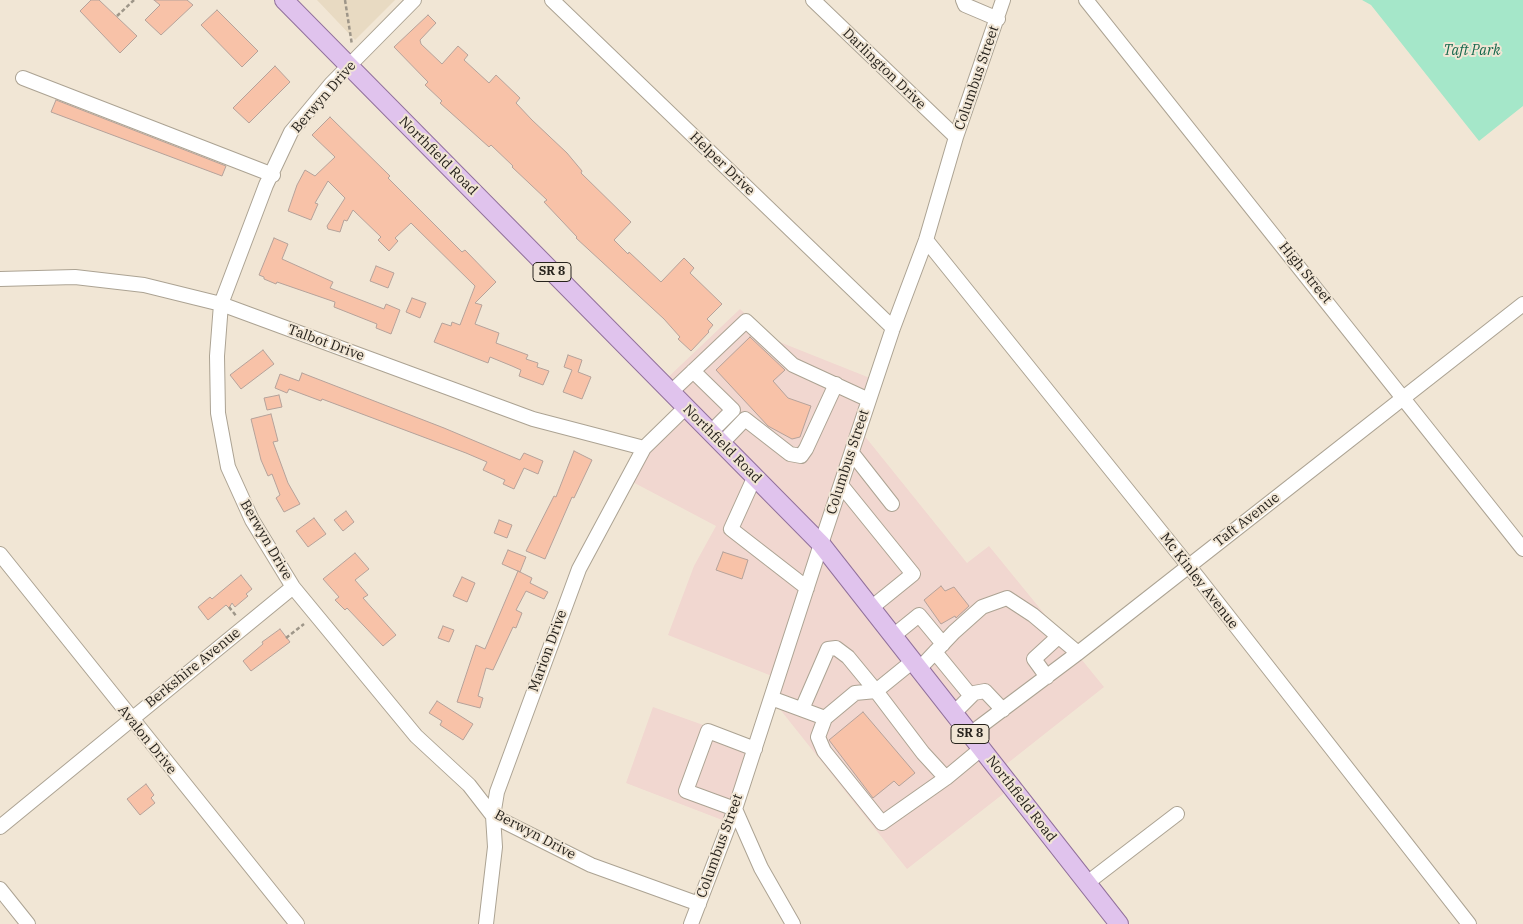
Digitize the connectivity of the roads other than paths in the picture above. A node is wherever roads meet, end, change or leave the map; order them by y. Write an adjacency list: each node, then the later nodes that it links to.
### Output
1 (284, 0): 9 (main road, Northfield Road / SR 8)
2 (414, 0): 9 (street, Berwyn Drive)
3 (552, 0): 17 (street, Helper Drive)
4 (812, 0): 11 (street, Darlington Drive)
5 (962, 0): 8 (street)
6 (1004, 0): 8 (street, Columbus Street)
7 (1086, 0): 21 (street, High Street)
8 (998, 18): 11 (street, Columbus Street)
9 (349, 66): 12 (street, Berwyn Drive); 20 (main road, Northfield Road / SR 8)
10 (23, 78): 12 (street)
11 (956, 137): 13 (street, Columbus Street)
12 (272, 175): 15 (street, Berwyn Drive)
13 (926, 240): 17 (street, Columbus Street); 33 (street, Mc Kinley Avenue)
14 (0, 278): 15 (street, Talbot Drive)
15 (221, 304): 25 (street, Talbot Drive); 34 (street, Berwyn Drive)
16 (1523, 304): 21 (street, Taft Avenue)
17 (892, 328): 22 (street, Columbus Street)
18 (693, 371): 19 (street); 20 (street); 24 (street)
19 (836, 384): 22 (street); 24 (street)
20 (670, 393): 23 (main road, Northfield Road / SR 8)
21 (1404, 398): 31 (street, High Street); 33 (street, Taft Avenue)
22 (869, 400): 26 (street, Columbus Street)
23 (685, 408): 24 (main road, Northfield Road / SR 8); 25 (street, Marion Drive)
24 (716, 437): 27 (main road, Northfield Road / SR 8)
25 (644, 448): 57 (street, Marion Drive)
26 (852, 453): 28 (street, Columbus Street); 29 (street)
27 (755, 476): 30 (main road, Northfield Road / SR 8); 35 (street)
28 (841, 484): 30 (street, Columbus Street); 36 (street)
29 (892, 504)
30 (821, 544): 35 (street, Columbus Street); 36 (main road, Northfield Road / SR 8)
31 (1523, 549)
32 (0, 554): 49 (street, Avalon Drive)
33 (1188, 566): 40 (street, Taft Avenue); 68 (street, Mc Kinley Avenue)
34 (293, 587): 49 (street, Berkshire Avenue); 57 (street, Berwyn Drive)
35 (807, 588): 45 (street, Columbus Street)
36 (871, 608): 37 (main road, Northfield Road / SR 8)
37 (893, 636): 39 (street); 41 (main road, Northfield Road / SR 8)
38 (1058, 637): 39 (street); 40 (street); 42 (street)
39 (939, 648): 41 (street); 44 (street)
40 (1078, 653): 42 (street, Taft Avenue)
41 (916, 665): 43 (street); 48 (main road, Northfield Road / SR 8)
42 (1047, 677): 47 (street, Taft Avenue)
43 (876, 691): 46 (street); 50 (street); 54 (street)
44 (970, 696): 47 (street); 48 (street)
45 (771, 698): 46 (street); 52 (street, Columbus Street)
46 (802, 709): 50 (street)
47 (1003, 710): 51 (street, Taft Avenue)
48 (954, 713): 51 (main road, Northfield Road / SR 8)
49 (130, 718): 58 (street, Berkshire Avenue); 63 (street, Avalon Drive)
50 (825, 718): 54 (street)
51 (970, 734): 53 (main road, Northfield Road / SR 8)
52 (755, 749): 55 (street, Columbus Street); 55 (street)
53 (981, 749): 54 (street); 59 (main road, Northfield Road / SR 8)
54 (946, 778)
55 (735, 809): 61 (street, Columbus Street); 66 (street)
56 (1177, 814): 59 (street)
57 (494, 816): 61 (street, Berwyn Drive); 64 (street, Marion Drive)
58 (0, 827)
59 (1087, 883): 67 (main road, Northfield Road / SR 8)
60 (0, 889): 62 (street)
61 (699, 904): 65 (street, Columbus Street)
62 (28, 924)
63 (297, 924)
64 (486, 924)
65 (692, 924)
66 (792, 924)
67 (1120, 924)
68 (1469, 924)

